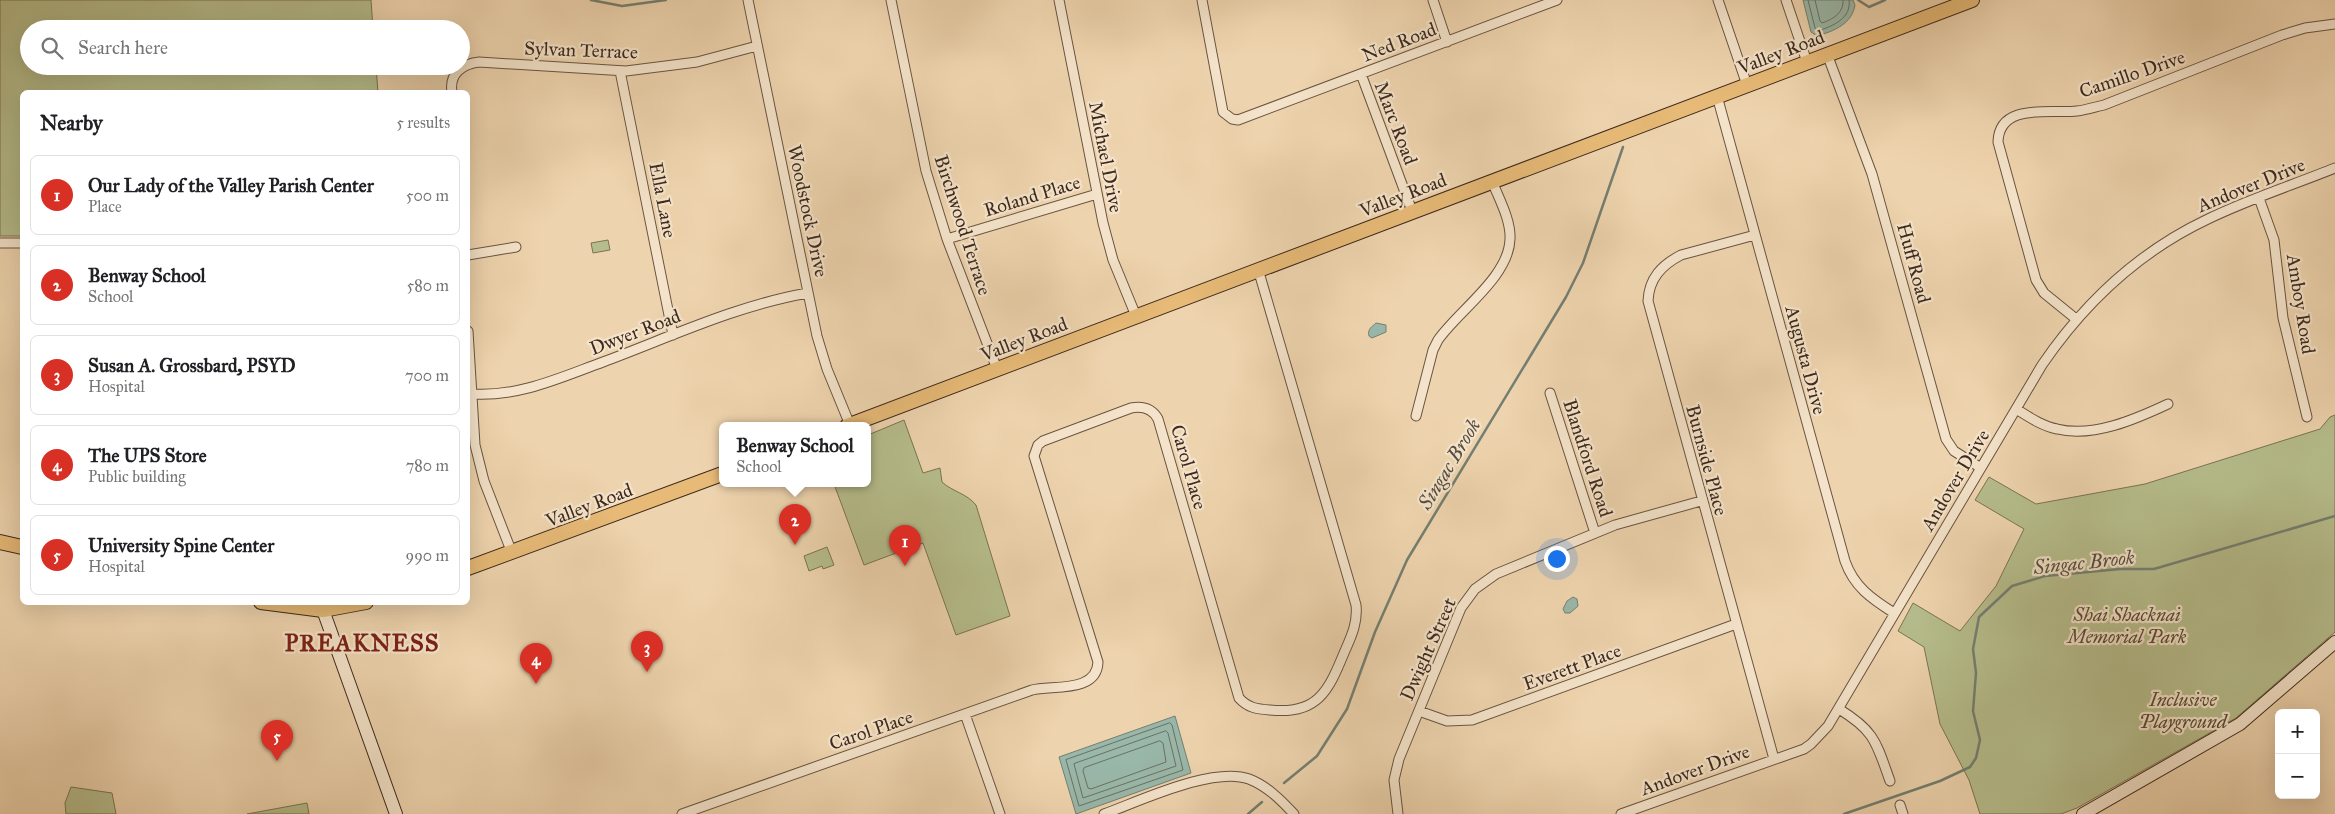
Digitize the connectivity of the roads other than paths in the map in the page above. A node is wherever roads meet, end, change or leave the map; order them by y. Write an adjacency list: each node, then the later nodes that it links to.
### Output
1 (748, 0): 12 (street, Woodstock Drive)
2 (891, 0): 28 (street, Birchwood Terrace)
3 (1059, 0): 24 (street, Michael Drive)
4 (1202, 0): 17 (street, Ned Road)
5 (1433, 0): 11 (street)
6 (1557, 0): 11 (street, Ned Road)
7 (1718, 0): 19 (street)
8 (1786, 0): 14 (street)
9 (1972, 0): 13 (main road, Valley Road)
10 (2335, 24): 36 (street, Camillo Drive)
11 (1447, 42): 17 (street, Ned Road)
12 (757, 46): 16 (street, Sylvan Terrace); 34 (street, Woodstock Drive)
13 (1827, 54): 14 (main road, Valley Road); 48 (street, Huff Road)
14 (1806, 62): 19 (main road, Valley Road)
15 (470, 64): 16 (street, Sylvan Terrace)
16 (620, 71): 37 (street, Ella Lane)
17 (1361, 74): 26 (street, Marc Road)
18 (455, 75): 20 (street, Sylvan Terrace)
19 (1747, 85): 21 (main road, Valley Road)
20 (452, 90)
21 (1717, 96): 23 (main road, Valley Road); 27 (street, Augusta Drive)
22 (2335, 168): 25 (street, Andover Drive)
23 (1492, 181): 26 (main road, Valley Road); 44 (street)
24 (1097, 194): 28 (street, Roland Place); 35 (street, Michael Drive)
25 (2259, 198): 36 (street, Andover Drive); 45 (street, Amboy Road)
26 (1412, 212): 33 (main road, Valley Road)
27 (1755, 236): 50 (street, Burnside Place); 59 (street, Augusta Drive)
28 (947, 239): 39 (street, Birchwood Terrace)
29 (0, 243): 30 (street)
30 (20, 243)
31 (516, 247): 32 (street)
32 (470, 255)
33 (1258, 269): 35 (main road, Valley Road); 64 (street, Carol Place)
34 (808, 293): 37 (street, Dwyer Road); 46 (street, Woodstock Drive)
35 (1136, 316): 39 (main road, Valley Road)
36 (2076, 319): 43 (street, Andover Drive)
37 (674, 335): 41 (street, Dwyer Road)
38 (470, 362): 41 (street)
39 (997, 369): 47 (main road, Valley Road)
40 (1550, 393): 51 (street, Blandford Road)
41 (472, 394): 54 (street)
42 (2168, 404): 43 (street)
43 (2016, 408): 48 (street, Andover Drive)
44 (1416, 416)
45 (2307, 417)
46 (847, 422)
47 (859, 422)
48 (1981, 468): 59 (street, Andover Drive)
49 (719, 475): 54 (main road, Valley Road)
50 (1702, 501): 51 (street, Dwight Street); 60 (street, Burnside Place)
51 (1595, 533): 63 (street, Dwight Street)
52 (0, 542): 53 (main road)
53 (20, 547)
54 (512, 553): 55 (main road, Valley Road)
55 (470, 567)
56 (284, 605): 58 (main road)
57 (350, 605): 58 (main road)
58 (323, 610): 67 (street)
59 (1894, 613): 62 (street, Andover Drive)
60 (1736, 624): 63 (street, Everett Place); 65 (street, Burnside Place)
61 (2335, 642): 74 (street)
62 (1839, 709): 65 (street, Andover Drive); 66 (street)
63 (1419, 711): 72 (street, Dwight Street)
64 (965, 714): 68 (street, Carol Place); 69 (street)
65 (1774, 759): 73 (street, Andover Drive)
66 (1890, 781)
67 (396, 814)
68 (682, 814)
69 (1000, 814)
70 (1104, 814): 71 (street)
71 (1294, 814)
72 (1398, 814)
73 (1621, 814)
74 (2083, 814)

